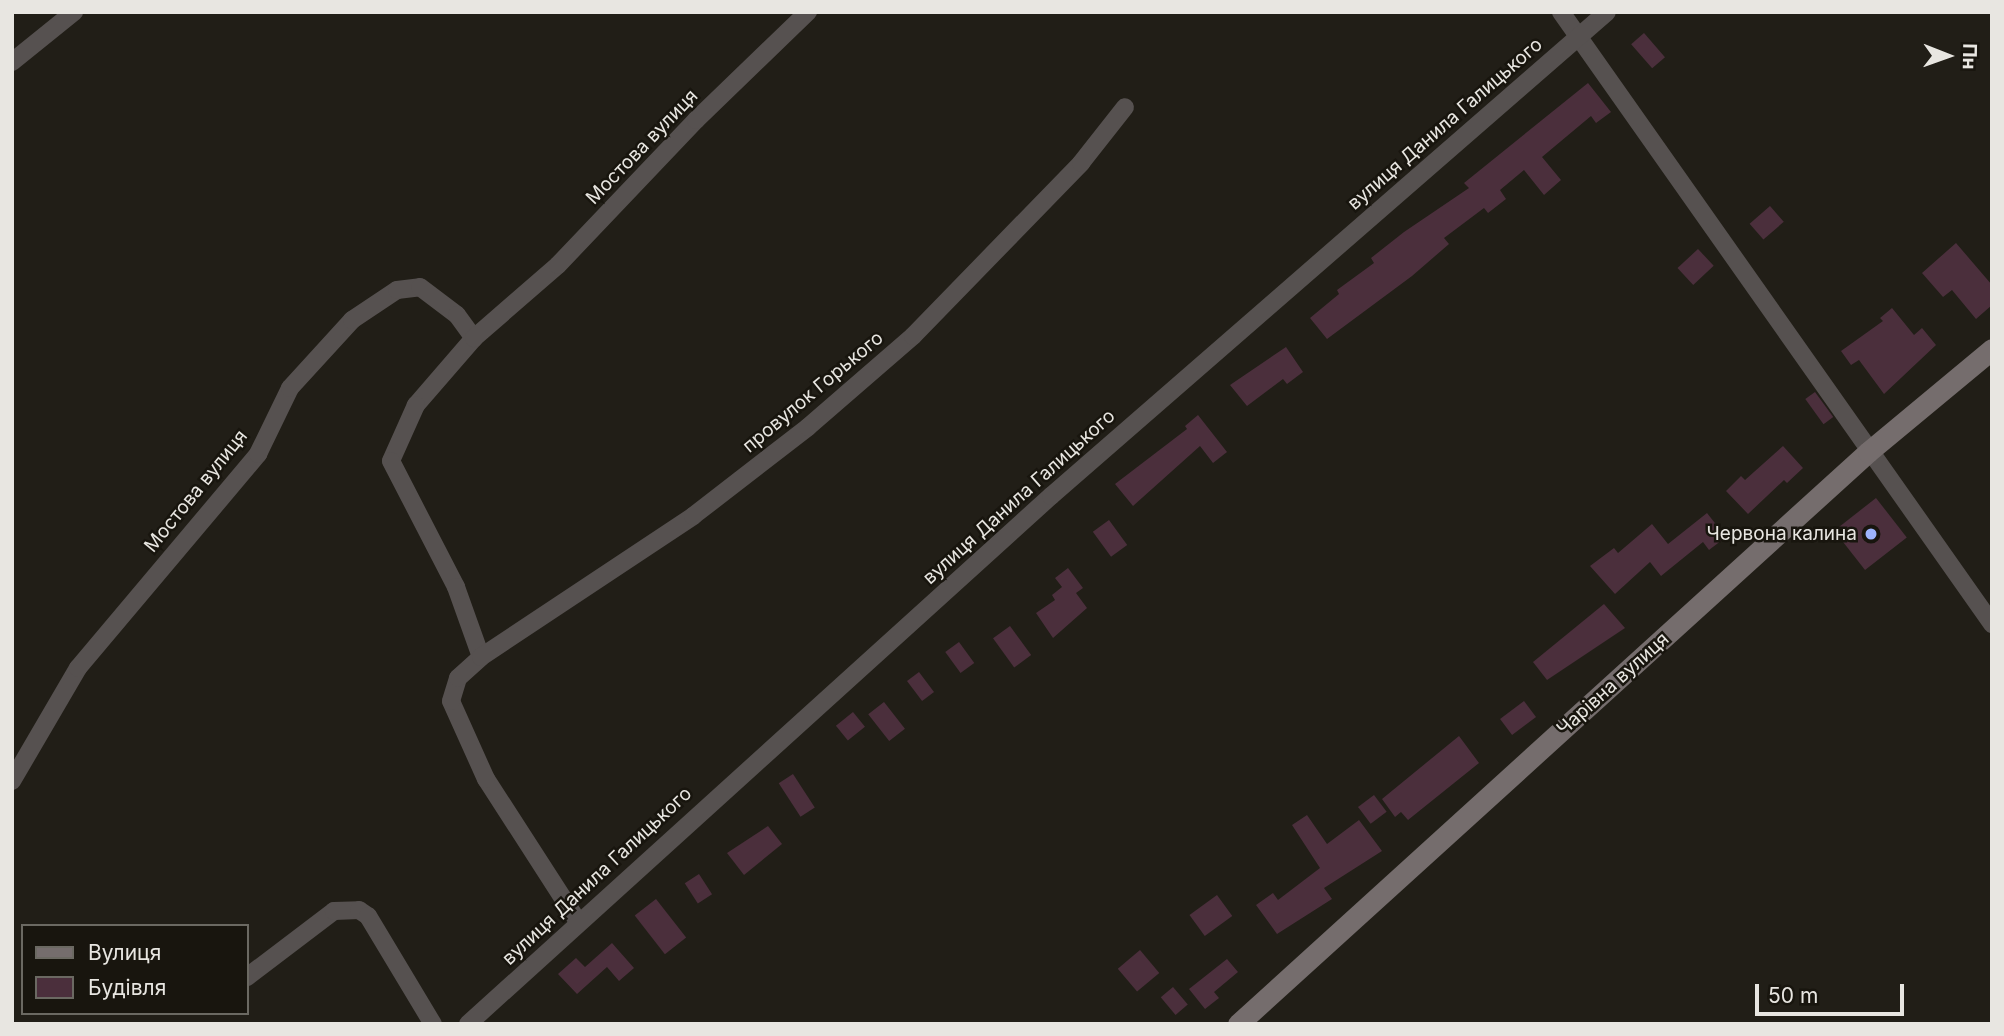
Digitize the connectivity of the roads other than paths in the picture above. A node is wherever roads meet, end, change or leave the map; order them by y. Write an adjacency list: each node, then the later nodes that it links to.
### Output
1 (74, 12): 6 (street)
2 (808, 12): 8 (street, Мостова вулиця)
3 (1561, 12): 5 (street)
4 (1607, 12): 5 (street, вулиця Данила Галицького)
5 (1579, 35): 10 (street); 14 (street, вулиця Данила Галицького)
6 (12, 62)
7 (1125, 107): 12 (street, провулок Горького)
8 (474, 338): 12 (street, Мостова вулиця); 13 (street, Мостова вулиця)
9 (1992, 349): 10 (street, Чарівна вулиця)
10 (1868, 452): 11 (street); 18 (street, Чарівна вулиця)
11 (1992, 624)
12 (481, 657): 14 (street, провулок Горького)
13 (12, 781)
14 (577, 920): 17 (street, вулиця Данила Галицького)
15 (248, 975): 16 (street)
16 (433, 1024)
17 (468, 1024)
18 (1238, 1024)

